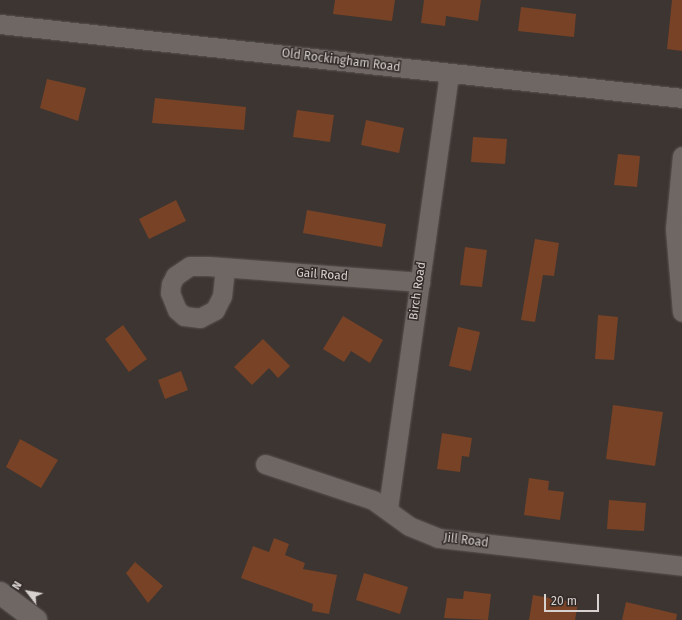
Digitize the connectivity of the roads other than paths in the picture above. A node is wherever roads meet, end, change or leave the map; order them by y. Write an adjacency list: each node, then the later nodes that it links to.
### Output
1 (0, 24): 2 (street, Old Rockingham Road)
2 (449, 74): 3 (street, Old Rockingham Road); 6 (street, Birch Road)
3 (682, 98)
4 (682, 156): 7 (street)
5 (225, 268): 6 (street, Gail Road)
6 (420, 282): 9 (street, Birch Road)
7 (682, 312)
8 (265, 464): 9 (street, Jill Road)
9 (388, 508): 10 (street, Jill Road)
10 (682, 566)
11 (0, 593): 12 (street)
12 (36, 620)

